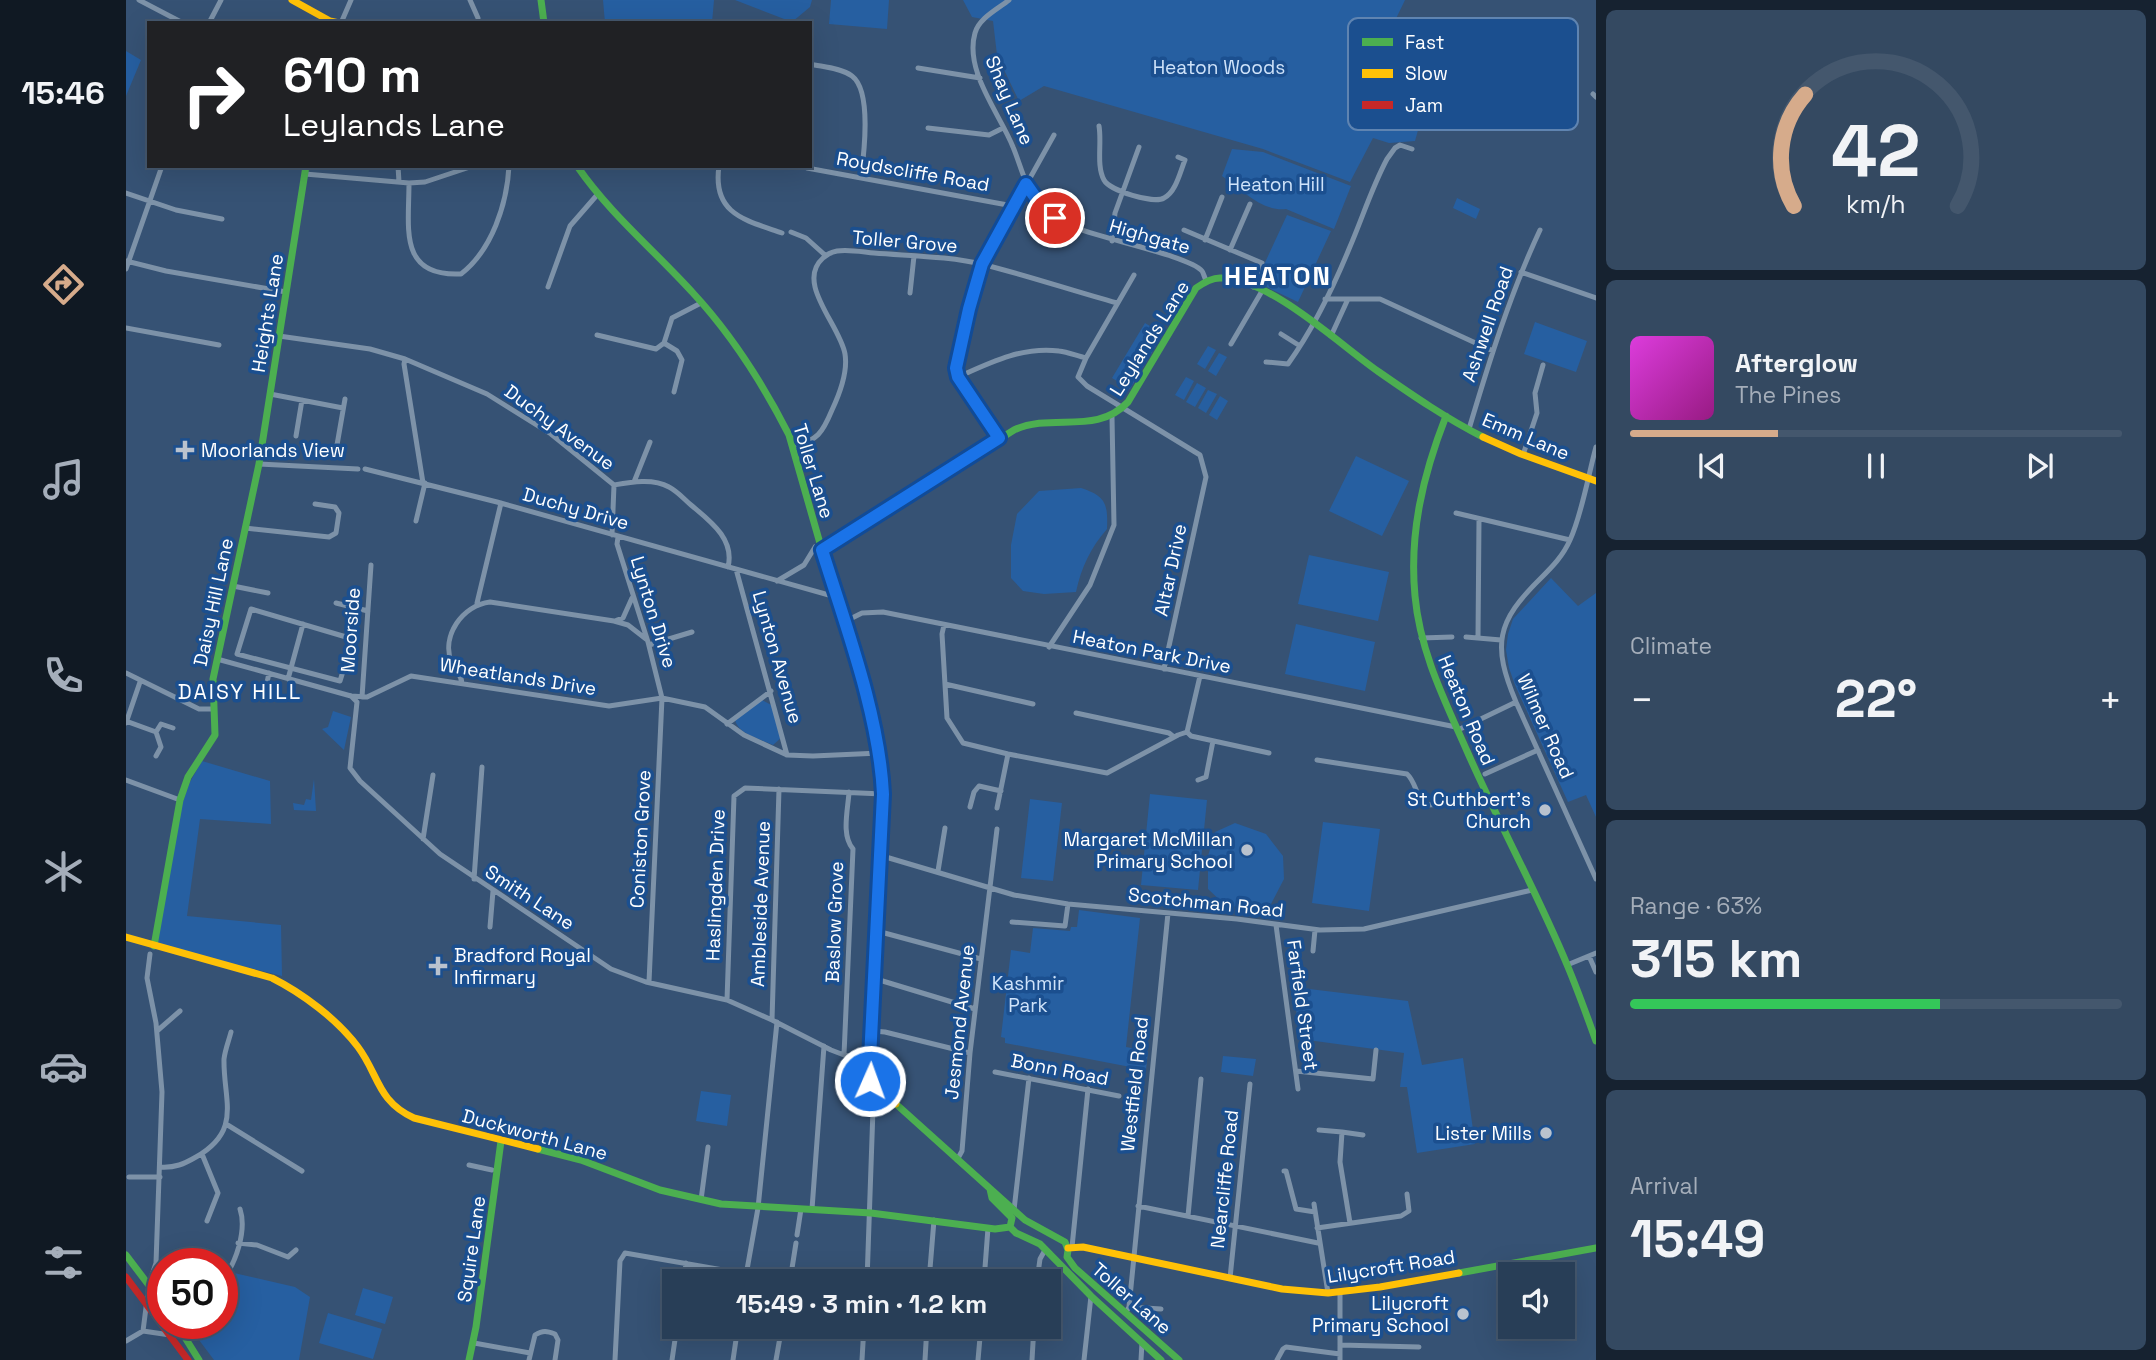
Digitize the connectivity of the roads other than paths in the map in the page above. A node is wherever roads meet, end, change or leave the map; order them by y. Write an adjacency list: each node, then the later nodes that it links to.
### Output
1 (221, 0): 10 (street)
2 (292, 0): 11 (street)
3 (351, 0): 12 (street)
4 (470, 0): 8 (street)
5 (541, 0): 13 (street)
6 (1009, 0): 16 (street, Shay Lane)
7 (142, 1): 9 (street)
8 (478, 18)
9 (179, 21)
10 (210, 21)
11 (328, 21)
12 (341, 21)
13 (544, 21)
14 (812, 65): 32 (street)
15 (918, 68): 16 (street)
16 (980, 78): 19 (street, Shay Lane)
17 (1098, 127): 36 (street)
18 (928, 128): 19 (street)
19 (1003, 128): 35 (street, Shay Lane)
20 (1054, 135): 35 (street)
21 (1139, 148): 36 (street)
22 (1412, 149): 65 (street)
23 (1178, 157): 36 (street)
24 (161, 168): 40 (street)
25 (398, 168): 33 (street)
26 (467, 168): 34 (street)
27 (509, 168): 34 (street)
28 (578, 168): 38 (street, Toller Lane)
29 (719, 168): 47 (street)
30 (807, 169): 32 (street, Roydscliffe Road)
31 (305, 170): 33 (street); 62 (street, Heights Lane)
32 (861, 177): 42 (street, Roydscliffe Road)
33 (399, 182): 34 (street)
34 (409, 183)
35 (1026, 184): 42 (street); 49 (street, Highgate)
36 (1124, 192): 49 (street)
37 (126, 193): 40 (street)
38 (597, 195): 59 (street); 67 (street, Toller Lane)
39 (1222, 197): 48 (street)
40 (150, 201): 43 (street); 53 (street)
41 (1250, 204): 50 (street)
42 (1013, 206): 54 (street)
43 (222, 219)
44 (1184, 230): 48 (street)
45 (1540, 230): 56 (street, Ashwell Road)
46 (791, 232): 51 (street, Toller Grove)
47 (782, 233)
48 (1205, 240): 50 (street)
49 (1112, 241): 58 (street, Highgate)
50 (1230, 250): 60 (street)
51 (825, 255): 52 (street, Toller Grove); 99 (street, Toller Grove)
52 (914, 256): 54 (street, Toller Grove); 63 (street)
53 (128, 261): 55 (street); 62 (street)
54 (982, 264): 68 (street, Toller Grove); 84 (street)
55 (126, 269)
56 (1521, 272): 64 (street); 79 (street, Ashwell Road)
57 (1134, 275): 68 (street)
58 (1206, 280): 60 (street); 90 (street, Leylands Lane)
59 (548, 287)
60 (1253, 287): 61 (street)
61 (1262, 291): 69 (street); 76 (street)
62 (286, 292): 73 (street, Heights Lane)
63 (910, 293)
64 (1596, 298)
65 (1325, 299): 66 (street); 69 (street)
66 (1348, 299): 74 (street); 79 (street)
67 (701, 303): 75 (street); 99 (street, Toller Lane)
68 (1117, 303): 80 (street)
69 (1313, 323): 74 (street); 78 (street)
70 (126, 328): 77 (street)
71 (1282, 334): 78 (street)
72 (597, 335): 75 (street)
73 (279, 336): 81 (street, Duchy Avenue); 86 (street, Heights Lane)
74 (1331, 336): 91 (street)
75 (664, 343): 85 (street)
76 (1231, 344)
77 (219, 345)
78 (1300, 346): 82 (street)
79 (1493, 351): 93 (street, Ashwell Road)
80 (1086, 358): 84 (street); 90 (street)
81 (405, 359): 105 (street); 106 (street, Duchy Avenue)
82 (1266, 362)
83 (1543, 365): 100 (street)
84 (958, 377): 95 (street)
85 (674, 391)
86 (270, 394): 88 (street); 101 (street, Heights Lane)
87 (345, 399): 89 (street)
88 (302, 400): 89 (street); 94 (street)
89 (343, 408): 97 (street)
90 (1124, 408): 92 (street, Leylands Lane); 141 (street, Altar Drive)
91 (1446, 416): 93 (street, Emm Lane); 135 (street, Heaton Road)
92 (1112, 417): 95 (street, Leylands Lane); 138 (street)
93 (1469, 429): 100 (street, Emm Lane)
94 (296, 436)
95 (999, 438): 115 (street, Leylands Lane)
96 (650, 442): 104 (street)
97 (337, 445)
98 (1596, 447): 102 (street)
99 (793, 448): 115 (street, Toller Lane)
100 (1523, 455): 102 (street, Emm Lane)
101 (259, 464): 105 (street, Duchy Drive); 112 (street, Daisy Hill Lane)
102 (1587, 478): 103 (street, Emm Lane); 114 (street)
103 (1596, 481)
104 (634, 482): 106 (street); 117 (street)
105 (424, 483): 107 (street, Duchy Drive); 111 (street)
106 (614, 485): 113 (street, Duchy Avenue)
107 (501, 503): 113 (street, Duchy Drive); 124 (street)
108 (315, 504): 112 (street)
109 (1456, 513): 110 (street)
110 (1479, 519): 114 (street); 134 (street)
111 (416, 521)
112 (245, 528): 120 (street, Daisy Hill Lane)
113 (615, 536): 117 (street, Duchy Drive); 122 (street, Lynton Drive)
114 (1570, 540): 136 (street)
115 (818, 549): 119 (street); 123 (street, Toller Lane)
116 (371, 565): 126 (street, Moorside)
117 (728, 567): 118 (street, Duchy Drive)
118 (736, 569): 119 (street, Duchy Drive); 149 (street, Lynton Avenue)
119 (778, 580): 123 (street, Duchy Drive)
120 (233, 586): 121 (street); 139 (street, Daisy Hill Lane)
121 (268, 593)
122 (633, 597): 127 (street); 137 (street, Lynton Drive)
123 (836, 597): 128 (street, Toller Lane)
124 (477, 603): 127 (street); 147 (street)
125 (336, 604): 126 (street)
126 (368, 611): 152 (street, Moorside)
127 (614, 621): 137 (street)
128 (844, 622): 130 (street, Heaton Park Drive); 167 (street, Toller Lane)
129 (303, 624): 140 (street); 140 (street); 140 (street)
130 (944, 625): 138 (street, Heaton Park Drive); 148 (street)
131 (692, 632): 137 (street)
132 (1452, 637): 135 (street)
133 (1466, 637): 134 (street)
134 (1478, 637): 136 (street)
135 (1421, 638): 161 (street, Heaton Road)
136 (1501, 640): 154 (street, Wilmer Road)
137 (649, 643): 153 (street, Lynton Drive)
138 (1049, 647): 141 (street, Heaton Park Drive)
139 (217, 659): 143 (street, Wheatlands Drive); 156 (street, Daisy Hill Lane)
140 (291, 669): 145 (street)
141 (1164, 669): 144 (street, Heaton Park Drive)
142 (126, 673): 146 (street)
143 (270, 673): 145 (street, Wheatlands Drive); 151 (street)
144 (1200, 676): 161 (street, Heaton Park Drive); 163 (street)
145 (288, 679): 150 (street, Wheatlands Drive)
146 (140, 682): 156 (street); 158 (street)
147 (462, 683): 152 (street, Wheatlands Drive); 153 (street, Wheatlands Drive)
148 (945, 684): 155 (street); 169 (street)
149 (771, 691): 159 (street); 170 (street, Lynton Avenue)
150 (351, 696): 152 (street, Wheatlands Drive); 188 (street, Smith Lane)
151 (264, 697)
152 (362, 697)
153 (662, 698): 159 (street, Wheatlands Drive); 211 (street, Coniston Grove)
154 (1516, 702): 161 (street); 166 (street, Wilmer Road)
155 (1033, 704)
156 (213, 709): 183 (street, Daisy Hill Lane)
157 (1076, 713): 164 (street)
158 (126, 721): 162 (street)
159 (727, 724): 170 (street, Wheatlands Drive)
160 (173, 728): 162 (street)
161 (1457, 729): 182 (street, Heaton Road)
162 (156, 732): 171 (street)
163 (1187, 732): 164 (street); 165 (street)
164 (1174, 737): 169 (street)
165 (1213, 741): 168 (street); 177 (street)
166 (1538, 750): 174 (street); 192 (street, Wilmer Road)
167 (880, 753): 170 (street, Wheatlands Drive); 181 (street, Toller Lane)
168 (1269, 753)
169 (1008, 754): 179 (street)
170 (787, 755)
171 (156, 756)
172 (1317, 760): 182 (street)
173 (482, 767): 191 (street)
174 (1485, 774)
175 (433, 775): 188 (street)
176 (126, 780): 183 (street)
177 (1198, 780)
178 (779, 789): 180 (street, Haslingden Drive); 212 (street, Haslingden Drive); 215 (street, Ambleside Avenue)
179 (1001, 791): 184 (street); 185 (street)
180 (849, 792): 181 (street, Haslingden Drive); 223 (street, Baslow Grove)
181 (883, 794): 189 (street, Toller Lane)
182 (1488, 799): 194 (street, Heaton Road)
183 (180, 800): 204 (street, Daisy Hill Lane)
184 (970, 807)
185 (997, 808)
186 (945, 828): 190 (street)
187 (997, 830): 193 (street, Jesmond Avenue)
188 (423, 839): 191 (street, Smith Lane)
189 (879, 855): 190 (street, Scotchman Road); 202 (street, Toller Lane)
190 (938, 871): 193 (street, Scotchman Road)
191 (474, 879): 195 (street, Smith Lane)
192 (1596, 879)
193 (990, 887): 196 (street, Scotchman Road); 207 (street, Jesmond Avenue)
194 (1532, 890): 201 (street, Scotchman Road); 208 (street, Heaton Road)
195 (493, 891): 200 (street); 211 (street, Smith Lane)
196 (1068, 904): 197 (street, Scotchman Road); 198 (street)
197 (1168, 914): 199 (street, Scotchman Road); 254 (street, Westfield Road)
198 (1012, 922)
199 (1276, 925): 201 (street, Scotchman Road); 225 (street, Farfield Street)
200 (490, 927)
201 (1315, 930): 205 (street)
202 (877, 931): 207 (street); 210 (street, Toller Lane)
203 (126, 937): 204 (street, Duckworth Lane)
204 (152, 950): 216 (street); 240 (street, Duckworth Lane)
205 (1313, 951)
206 (1593, 954): 208 (street); 209 (street)
207 (981, 959): 213 (street, Jesmond Avenue)
208 (1567, 965): 219 (street, Heaton Road)
209 (1596, 972)
210 (876, 979): 213 (street); 217 (street, Toller Lane)
211 (649, 982): 212 (street, Smith Lane)
212 (727, 1000): 215 (street, Smith Lane)
213 (975, 1009): 222 (street, Jesmond Avenue)
214 (180, 1011): 216 (street)
215 (774, 1021): 220 (street, Smith Lane); 255 (street, Ambleside Avenue)
216 (157, 1031): 245 (street)
217 (873, 1031): 222 (street); 224 (street, Toller Lane)
218 (231, 1032): 236 (street)
219 (1596, 1041)
220 (824, 1046): 223 (street, Smith Lane); 258 (street)
221 (1376, 1050): 225 (street)
222 (970, 1053): 243 (street, Jesmond Avenue)
223 (844, 1055): 224 (street, Smith Lane)
224 (870, 1059): 232 (street, Toller Lane); 233 (street, Toller Lane)
225 (1296, 1071): 231 (street, Farfield Street)
226 (995, 1072): 227 (street, Bonn Road)
227 (1029, 1078): 230 (street, Bonn Road); 262 (street)
228 (1201, 1080): 261 (street)
229 (1250, 1084): 268 (street, Nearcliffe Road)
230 (1088, 1089): 234 (street, Bonn Road); 275 (street)
231 (1298, 1089)
232 (889, 1093): 233 (street); 235 (street, Toller Lane)
233 (880, 1094): 235 (street, Toller Lane); 260 (street)
234 (1119, 1096)
235 (897, 1104): 243 (street, Toller Lane)
236 (226, 1124): 242 (street); 247 (street)
237 (1319, 1130): 238 (street)
238 (1342, 1132): 239 (street); 267 (street)
239 (1363, 1135)
240 (501, 1141): 252 (street, Duckworth Lane); 320 (street, Squire Lane)
241 (708, 1147): 252 (street)
242 (202, 1154): 245 (street); 266 (street)
243 (957, 1160): 262 (street, Toller Lane)
244 (468, 1165): 246 (street)
245 (160, 1167): 250 (street)
246 (492, 1170)
247 (302, 1171)
248 (1284, 1171): 259 (street)
249 (129, 1177): 250 (street)
250 (160, 1177): 276 (street)
251 (1407, 1194): 267 (street)
252 (701, 1200): 255 (street, Duckworth Lane)
253 (1314, 1204): 259 (street)
254 (1138, 1206): 261 (street); 285 (street, Westfield Road)
255 (758, 1208): 257 (street, Duckworth Lane); 290 (street, Ambleside Avenue)
256 (240, 1209): 263 (street)
257 (801, 1209): 258 (street, Duckworth Lane); 271 (street)
258 (812, 1209): 260 (street, Duckworth Lane)
259 (1315, 1212): 270 (street)
260 (870, 1213): 265 (street, Duckworth Lane); 292 (street)
261 (1188, 1216): 268 (street)
262 (1012, 1218): 269 (street, Duckworth Lane); 275 (street); 280 (street, Toller Lane)
263 (244, 1220): 264 (street); 273 (street)
264 (253, 1220)
265 (934, 1220): 269 (street, Duckworth Lane); 293 (street)
266 (207, 1221)
267 (1350, 1223): 270 (street)
268 (1235, 1226): 272 (street); 297 (street, Nearcliffe Road)
269 (988, 1228): 294 (street)
270 (1317, 1228): 272 (street)
271 (797, 1235)
272 (1318, 1242): 300 (street)
273 (238, 1243): 277 (street); 283 (street)
274 (796, 1243): 291 (street)
275 (1070, 1247): 282 (street, Toller Lane); 285 (street, Lilycroft Road)
276 (157, 1248)
277 (236, 1248)
278 (1595, 1249): 301 (street, Lilycroft Road)
279 (296, 1250): 283 (street)
280 (1045, 1250): 284 (street, Toller Lane); 295 (street)
281 (126, 1255): 298 (street)
282 (1067, 1256): 284 (street, Toller Lane); 299 (street, Toller Lane)
283 (288, 1257): 287 (street)
284 (1053, 1258): 302 (street, Toller Lane)
285 (1133, 1258): 297 (street, Lilycroft Road); 305 (street, Westfield Road)
286 (686, 1263): 288 (street); 289 (street); 330 (street)
287 (293, 1264)
288 (685, 1269)
289 (710, 1269)
290 (748, 1269)
291 (792, 1269)
292 (868, 1269)
293 (930, 1269)
294 (985, 1269)
295 (1039, 1269)
296 (126, 1277): 304 (street)
297 (1230, 1278): 300 (street, Lilycroft Road)
298 (147, 1281)
299 (1097, 1288): 302 (street); 305 (street, Toller Lane)
300 (1328, 1293): 301 (street, Lilycroft Road)
301 (1340, 1293): 322 (street)
302 (1091, 1296): 321 (street, Toller Lane); 338 (street)
303 (147, 1297): 304 (street)
304 (146, 1303): 307 (street)
305 (1127, 1309): 306 (street); 309 (street, Toller Lane)
306 (1161, 1309)
307 (143, 1331): 308 (street); 319 (street)
308 (147, 1332)
309 (1149, 1332): 321 (street); 341 (street, Toller Lane)
310 (173, 1339): 326 (street)
311 (186, 1339): 327 (street)
312 (675, 1339): 331 (street)
313 (736, 1339): 332 (street)
314 (780, 1339): 333 (street)
315 (863, 1339): 334 (street)
316 (926, 1339): 335 (street)
317 (980, 1339): 336 (street)
318 (1033, 1339): 337 (street)
319 (126, 1342)
320 (474, 1343): 324 (street); 328 (street, Squire Lane)
321 (1142, 1343): 339 (street); 340 (street, Toller Lane)
322 (1340, 1345): 323 (street); 325 (street)
323 (1419, 1347)
324 (530, 1357): 329 (street)
325 (1340, 1357): 342 (street)
326 (188, 1360)
327 (199, 1360)
328 (469, 1360)
329 (555, 1360)
330 (615, 1360)
331 (672, 1360)
332 (733, 1360)
333 (776, 1360)
334 (862, 1360)
335 (925, 1360)
336 (978, 1360)
337 (1032, 1360)
338 (1084, 1360)
339 (1140, 1360)
340 (1161, 1360)
341 (1180, 1360)
342 (1277, 1360)

